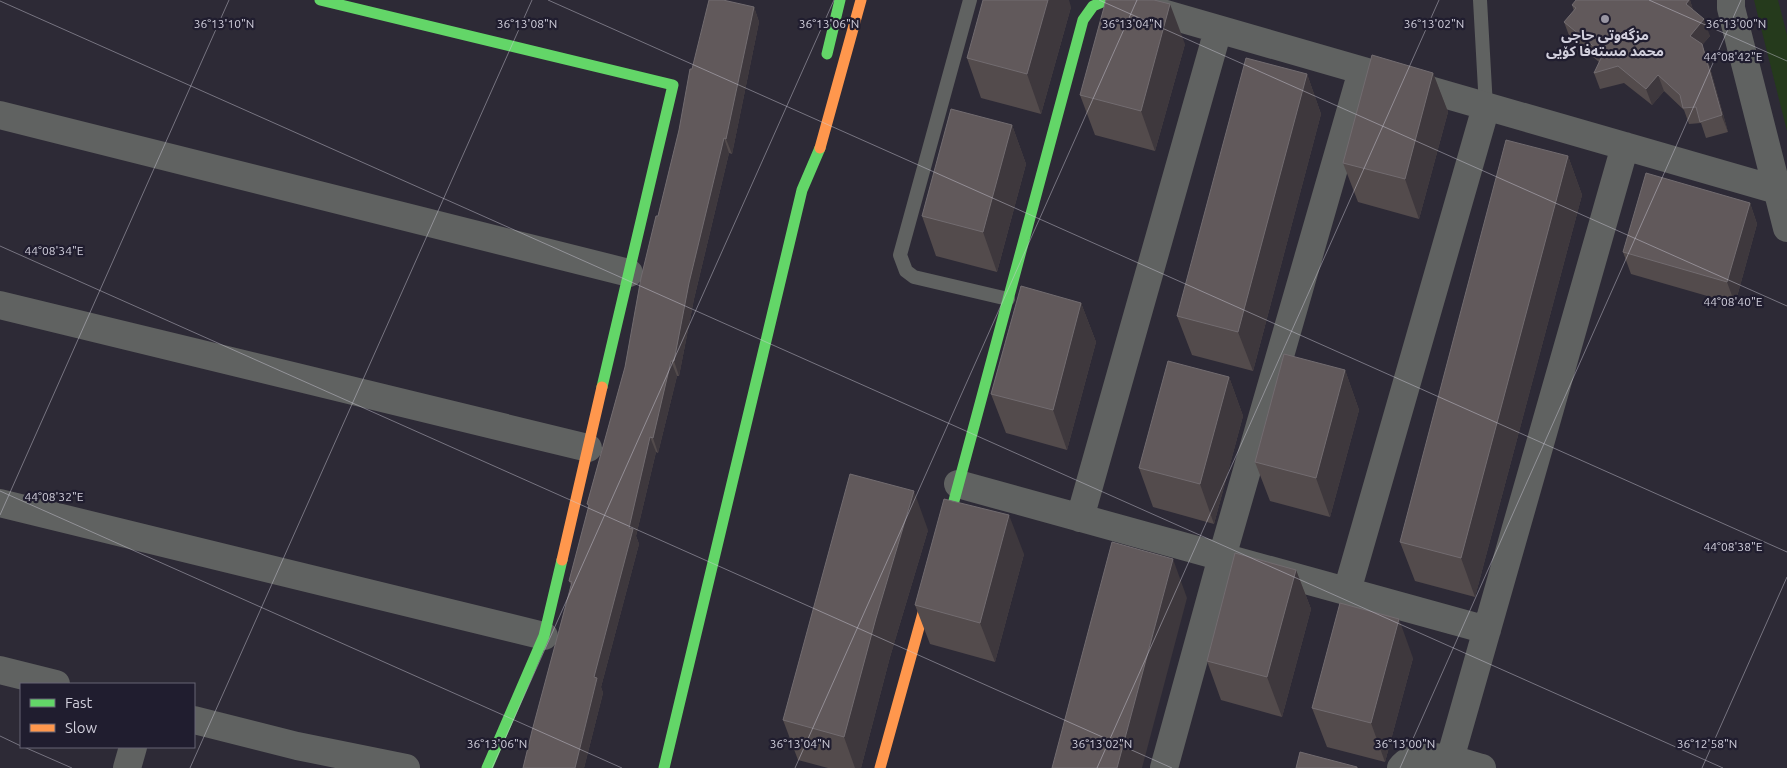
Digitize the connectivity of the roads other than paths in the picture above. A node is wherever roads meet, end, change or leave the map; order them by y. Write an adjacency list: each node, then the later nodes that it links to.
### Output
1 (320, 0): 20 (street)
2 (840, 0): 11 (street)
3 (860, 0): 17 (street)
4 (970, 0): 21 (lane)
5 (1079, 0): 9 (lane)
6 (1107, 0): 9 (street)
7 (1480, 0): 13 (lane)
8 (1731, 0): 18 (street)
9 (1103, 3): 10 (street); 21 (street)
10 (1218, 30): 12 (street); 26 (street)
11 (825, 62)
12 (1362, 71): 13 (street); 28 (street)
13 (1486, 107): 15 (street); 30 (street)
14 (0, 116): 20 (street)
15 (1625, 146): 18 (street); 31 (street)
16 (802, 162): 17 (street)
17 (802, 190): 42 (street)
18 (1777, 190): 19 (street)
19 (1787, 228)
20 (629, 273): 23 (street)
21 (1008, 299): 24 (street)
22 (0, 305): 23 (street)
23 (588, 448): 32 (street)
24 (958, 484): 26 (street); 27 (street)
25 (0, 503): 32 (street)
26 (1080, 518): 28 (street)
27 (940, 550)
28 (1222, 557): 30 (street); 44 (street)
29 (935, 569): 43 (street)
30 (1347, 592): 31 (street)
31 (1487, 630): 38 (street)
32 (544, 636): 41 (street)
33 (0, 670): 34 (street)
34 (52, 683)
35 (195, 720): 37 (street)
36 (133, 748): 39 (street)
37 (294, 757): 40 (street)
38 (1450, 759): 45 (street); 46 (street)
39 (127, 768)
40 (406, 768)
41 (487, 768)
42 (664, 768)
43 (880, 768)
44 (1164, 768)
45 (1401, 768)
46 (1482, 768)

